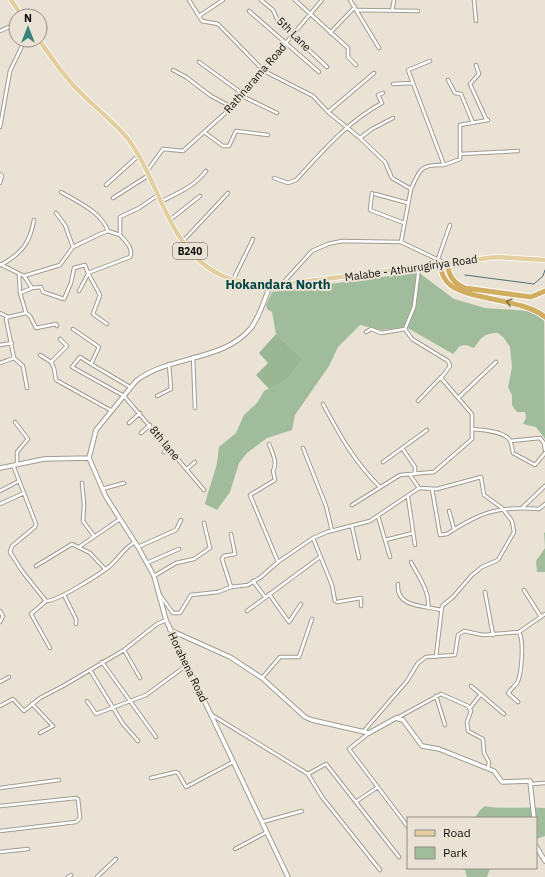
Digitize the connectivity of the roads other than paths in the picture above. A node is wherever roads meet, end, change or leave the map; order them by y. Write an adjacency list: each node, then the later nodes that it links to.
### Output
1 (189, 0): 15 (street)
2 (223, 0): 15 (street)
3 (261, 0): 18 (street, 5th Lane)
4 (295, 0): 14 (street)
5 (322, 0): 14 (street, Rathnarama Road)
6 (350, 0): 9 (street)
7 (394, 0): 13 (street)
8 (475, 0): 16 (street)
9 (355, 7): 11 (street); 17 (street)
10 (249, 10): 19 (street)
11 (358, 10): 13 (street); 22 (street)
12 (418, 10): 13 (street)
13 (392, 11)
14 (310, 14): 17 (street); 18 (street, Rathnarama Road)
15 (199, 16): 29 (street)
16 (476, 21)
17 (330, 33): 26 (street)
18 (292, 36): 19 (street, Rathnarama Road); 27 (street, 5th Lane)
19 (285, 43): 29 (street, Rathnarama Road); 30 (street)
20 (21, 48): 41 (street)
21 (45, 48): 50 (main road, Malabe - Athurugiriya Road / B240)
22 (379, 48)
23 (430, 61): 33 (street)
24 (199, 62): 36 (street)
25 (476, 65): 42 (street)
26 (356, 66)
27 (327, 68)
28 (173, 70): 37 (street)
29 (264, 71): 36 (street, Rathnarama Road); 39 (street)
30 (319, 72)
31 (374, 73): 39 (street)
32 (448, 80): 42 (street)
33 (412, 83): 34 (street); 51 (street)
34 (393, 84)
35 (383, 93): 44 (street)
36 (243, 95): 37 (street, Rathnarama Road); 38 (street)
37 (232, 107): 45 (street, Rathnarama Road)
38 (277, 112)
39 (328, 112): 44 (street)
40 (393, 118): 47 (street)
41 (1, 120): 43 (street)
42 (474, 123): 49 (street)
43 (0, 127)
44 (346, 127): 47 (street); 55 (street)
45 (204, 132): 46 (street); 53 (street, Rathnarama Road)
46 (268, 135)
47 (360, 138): 58 (street)
48 (518, 151): 49 (street)
49 (460, 154): 51 (street)
50 (138, 156): 53 (main road, Malabe - Athurugiriya Road / B240); 57 (street)
51 (444, 165): 58 (street)
52 (206, 171): 64 (street)
53 (148, 173): 61 (main road, Malabe - Athurugiriya Road / B240); 63 (street)
54 (0, 174): 56 (street)
55 (274, 178)
56 (0, 183)
57 (106, 184)
58 (411, 189): 65 (street)
59 (61, 192): 71 (street)
60 (228, 193): 74 (street)
61 (158, 194): 64 (main road, Malabe - Athurugiriya Road / B240); 72 (street)
62 (200, 196): 67 (street)
63 (113, 198)
64 (162, 201): 67 (main road, Malabe - Athurugiriya Road / B240)
65 (408, 203): 69 (street); 69 (street)
66 (56, 213): 76 (street)
67 (170, 219): 74 (main road, Malabe - Athurugiriya Road / B240)
68 (34, 220): 80 (street)
69 (404, 223): 75 (street)
70 (450, 225): 78 (street)
71 (108, 231): 72 (street); 76 (street)
72 (120, 235): 82 (street)
73 (253, 239): 85 (street)
74 (182, 242): 85 (main road, Malabe - Athurugiriya Road / B240)
75 (401, 242): 78 (street); 86 (street)
76 (73, 247): 84 (street)
77 (545, 260): 79 (main road, Malabe - Athurugiriya Road / B240)
78 (439, 262): 79 (main road, Malabe - Athurugiriya Road / B240); 81 (main road, Malabe - Athurugiriya Road / B240); 95 (highway, one-way to 78)
79 (446, 263): 90 (highway)
80 (0, 265): 83 (street)
81 (419, 267): 86 (main road, Malabe - Athurugiriya Road / B240); 99 (street)
82 (88, 273): 88 (street); 89 (street); 96 (street)
83 (19, 275): 84 (street); 91 (street)
84 (24, 276): 88 (street)
85 (233, 280): 87 (main road, Malabe - Athurugiriya Road / B240)
86 (281, 285): 87 (main road, Malabe - Athurugiriya Road / B240)
87 (270, 286): 105 (street)
88 (32, 288): 91 (street)
89 (79, 291)
90 (545, 291)
91 (20, 293): 93 (street)
92 (0, 313): 94 (street)
93 (26, 313): 94 (street); 97 (street)
94 (8, 316): 102 (street)
95 (545, 317)
96 (108, 324)
97 (57, 326)
98 (73, 329): 110 (street)
99 (405, 329): 100 (street); 112 (street)
100 (366, 332)
101 (60, 339): 107 (street)
102 (12, 343): 103 (street); 106 (street)
103 (0, 345)
104 (40, 355): 107 (street)
105 (194, 357): 111 (street); 120 (street)
106 (14, 358): 109 (street); 113 (street)
107 (51, 362): 121 (street)
108 (496, 362): 117 (street)
109 (0, 363)
110 (91, 364): 114 (street); 115 (street, 8th lane)
111 (169, 364): 114 (street); 116 (street)
112 (442, 376): 117 (street); 118 (street)
113 (27, 388)
114 (130, 388): 115 (street)
115 (124, 396): 121 (street); 122 (street, 8th lane)
116 (157, 396)
117 (458, 398): 126 (street)
118 (418, 401)
119 (323, 404): 149 (street)
120 (195, 408)
121 (112, 411): 137 (street)
122 (140, 413): 124 (street); 125 (street, 8th lane)
123 (15, 422): 140 (street)
124 (129, 423)
125 (150, 425): 128 (street); 131 (street, 8th lane)
126 (472, 429): 129 (street); 144 (street)
127 (427, 430): 133 (street)
128 (141, 433)
129 (510, 441): 134 (street); 136 (street)
130 (269, 444): 184 (street)
131 (169, 448): 135 (street); 143 (street, 8th lane)
132 (303, 448): 170 (street)
133 (402, 448): 139 (street); 144 (street)
134 (545, 450)
135 (164, 452)
136 (545, 453)
137 (89, 458): 140 (street); 152 (street, Horahena Road)
138 (195, 462): 143 (street)
139 (383, 462)
140 (18, 464): 141 (street)
141 (13, 465): 142 (street); 146 (street)
142 (0, 468)
143 (187, 469): 154 (street, 8th lane)
144 (415, 474): 145 (street)
145 (410, 475): 149 (street); 151 (street)
146 (19, 480): 155 (street); 156 (street)
147 (82, 483): 173 (street)
148 (124, 483): 152 (street)
149 (380, 486): 160 (street)
150 (545, 486): 162 (street)
151 (419, 488): 153 (street); 157 (street)
152 (102, 489): 165 (street, Horahena Road)
153 (432, 489): 161 (street); 169 (street)
154 (204, 490)
155 (0, 491)
156 (24, 493): 158 (street); 199 (street)
157 (408, 497): 164 (street); 171 (street)
158 (0, 504)
159 (545, 504): 162 (street)
160 (352, 505)
161 (502, 508): 162 (street); 169 (street); 203 (street)
162 (522, 508)
163 (449, 511): 169 (street)
164 (378, 516): 168 (street); 175 (street)
165 (121, 519): 173 (street); 176 (street, Horahena Road)
166 (181, 520): 179 (street)
167 (204, 523): 189 (street)
168 (352, 526): 170 (street); 183 (street)
169 (454, 529)
170 (332, 531): 174 (street)
171 (413, 533): 175 (street); 177 (street)
172 (231, 534): 192 (street)
173 (94, 536): 178 (street)
174 (313, 538): 181 (street); 184 (street)
175 (385, 540): 182 (street)
176 (135, 541): 179 (street, Horahena Road); 188 (street)
177 (415, 545)
178 (79, 547): 187 (street); 188 (street)
179 (138, 547): 186 (street, Horahena Road)
180 (179, 549): 186 (street)
181 (320, 557): 196 (street); 201 (street)
182 (390, 557)
183 (359, 558)
184 (278, 562): 190 (street)
185 (411, 562): 202 (street)
186 (147, 563): 189 (street, Horahena Road)
187 (36, 566)
188 (105, 569): 197 (street)
189 (154, 576): 195 (street, Horahena Road)
190 (253, 581): 192 (street); 198 (street)
191 (398, 584): 202 (street)
192 (231, 587): 195 (street)
193 (524, 590): 207 (street)
194 (485, 592): 214 (street)
195 (158, 593): 208 (street, Horahena Road)
196 (269, 594): 198 (street); 200 (street)
197 (64, 595): 199 (street); 211 (street)
198 (266, 597): 205 (street)
199 (46, 602): 215 (street)
200 (301, 604)
201 (361, 606)
202 (428, 607): 203 (street)
203 (441, 610): 217 (street)
204 (0, 611): 210 (street)
205 (247, 611)
206 (545, 614): 207 (street)
207 (541, 617): 213 (street)
208 (166, 620): 212 (street, Horahena Road); 216 (street)
209 (312, 620): 223 (street)
210 (0, 622)
211 (76, 624)
212 (170, 630): 219 (street, Horahena Road); 223 (street)
213 (519, 632): 214 (street); 230 (street)
214 (494, 635): 217 (street)
215 (50, 648)
216 (124, 650): 218 (street); 222 (street)
217 (436, 657): 240 (street)
218 (102, 662): 220 (street); 229 (street)
219 (187, 665): 229 (street); 236 (street, Horahena Road)
220 (90, 670): 231 (street); 233 (street)
221 (9, 677): 224 (street)
222 (140, 678)
223 (262, 678): 240 (street)
224 (0, 682)
225 (471, 686): 226 (street)
226 (481, 694): 234 (street); 235 (street)
227 (436, 696): 234 (street); 237 (street); 238 (street)
228 (87, 701): 233 (street)
229 (132, 702): 233 (street); 242 (street)
230 (518, 702)
231 (32, 704): 232 (street); 239 (street)
232 (0, 706)
233 (114, 708): 243 (street)
234 (470, 708): 245 (street)
235 (504, 714)
236 (212, 715): 244 (street, Horahena Road); 246 (street)
237 (396, 718): 241 (street); 245 (street)
238 (445, 725)
239 (40, 733)
240 (362, 733): 241 (street)
241 (369, 733): 251 (street)
242 (156, 737)
243 (138, 741)
244 (233, 762): 247 (street); 257 (street, Horahena Road)
245 (488, 768): 250 (street)
246 (308, 774): 253 (street); 268 (street)
247 (151, 778)
248 (59, 780): 252 (street)
249 (545, 783): 250 (street)
250 (531, 784): 256 (street)
251 (378, 787): 253 (street); 258 (street)
252 (0, 788)
253 (357, 801): 265 (street)
254 (0, 806): 259 (street)
255 (302, 811): 257 (street)
256 (534, 817)
257 (262, 822): 260 (street, Horahena Road)
258 (407, 826)
259 (0, 831)
260 (267, 832): 261 (street); 270 (street, Horahena Road)
261 (235, 848)
262 (537, 848): 267 (street)
263 (28, 849): 264 (street)
264 (0, 852)
265 (399, 857)
266 (116, 859): 269 (street)
267 (545, 861)
268 (380, 870)
269 (97, 877)
270 (288, 877)

